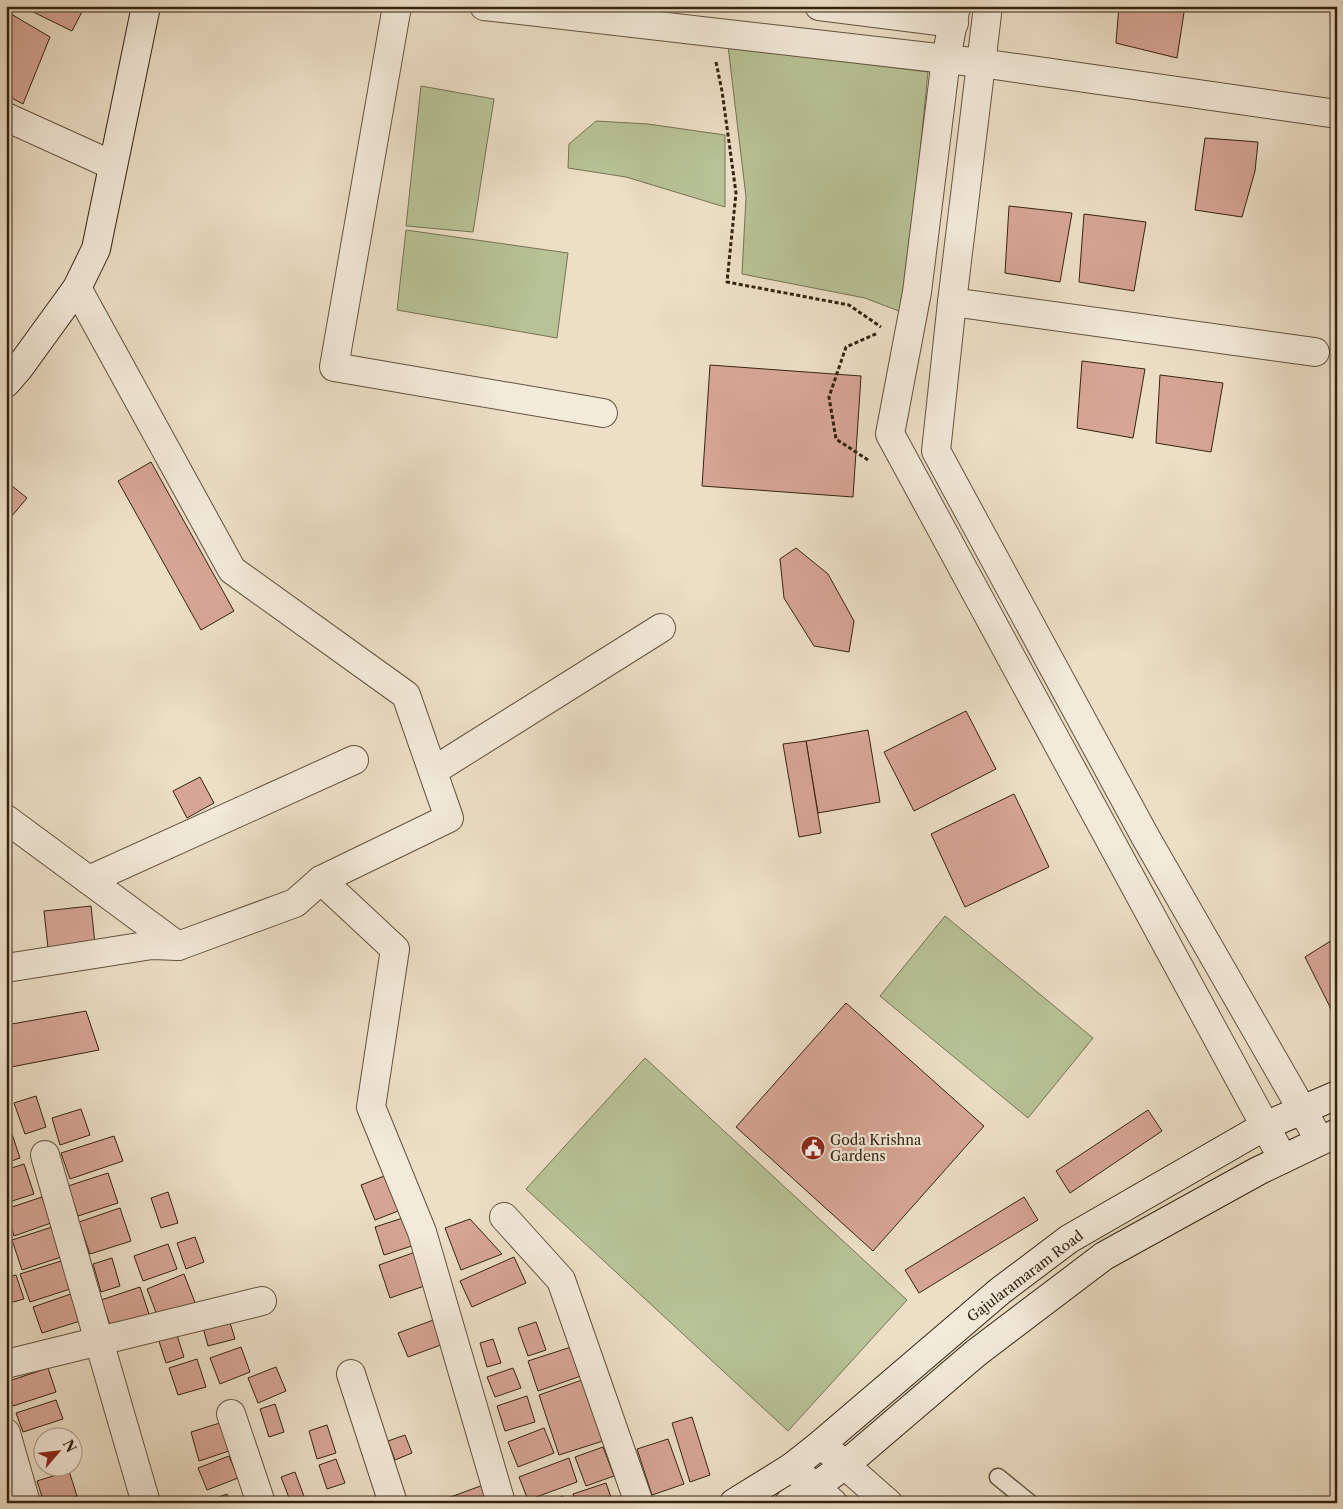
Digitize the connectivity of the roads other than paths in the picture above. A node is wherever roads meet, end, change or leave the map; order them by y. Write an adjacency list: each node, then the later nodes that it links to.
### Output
1 (146, 6): 11 (street)
2 (398, 6): 16 (street)
3 (484, 6): 7 (street)
4 (819, 6): 6 (street)
5 (988, 6): 8 (street)
6 (955, 15): 7 (street)
7 (946, 59): 8 (street); 19 (street)
8 (981, 63): 9 (street); 13 (street)
9 (1337, 114)
10 (6, 117): 11 (street)
11 (112, 165): 12 (street)
12 (77, 288): 15 (street); 21 (street)
13 (952, 302): 14 (street); 18 (street)
14 (1316, 352)
15 (6, 382)
16 (603, 413)
17 (661, 628): 21 (street)
18 (1080, 717): 19 (lane); 28 (street)
19 (1051, 732): 29 (street)
20 (354, 760): 23 (street)
21 (433, 771): 24 (street)
22 (6, 818): 23 (street)
23 (89, 880): 25 (street)
24 (321, 880): 25 (street); 49 (street)
25 (178, 946): 26 (street)
26 (6, 968)
27 (1337, 1095): 28 (street, Gajularamaram Road)
28 (1302, 1109): 29 (street, Gajularamaram Road); 30 (street)
29 (1265, 1126): 32 (street); 40 (street, Gajularamaram Road)
30 (1328, 1137): 32 (street)
31 (44, 1156): 35 (street)
32 (1283, 1158): 41 (street)
33 (504, 1217): 50 (street)
34 (262, 1301): 35 (street)
35 (99, 1340): 36 (street); 46 (street)
36 (6, 1364)
37 (351, 1374): 48 (street)
38 (231, 1414): 47 (street)
39 (6, 1433): 45 (street)
40 (821, 1444): 41 (street); 42 (street, Gajularamaram Road)
41 (845, 1465): 44 (street); 53 (street)
42 (792, 1467): 44 (street); 51 (street, Gajularamaram Road)
43 (998, 1477): 54 (lane)
44 (824, 1495): 52 (street)
45 (26, 1503)
46 (146, 1503)
47 (260, 1503)
48 (393, 1503)
49 (500, 1503)
50 (639, 1503)
51 (734, 1503)
52 (789, 1503)
53 (888, 1503)
54 (1030, 1503)

